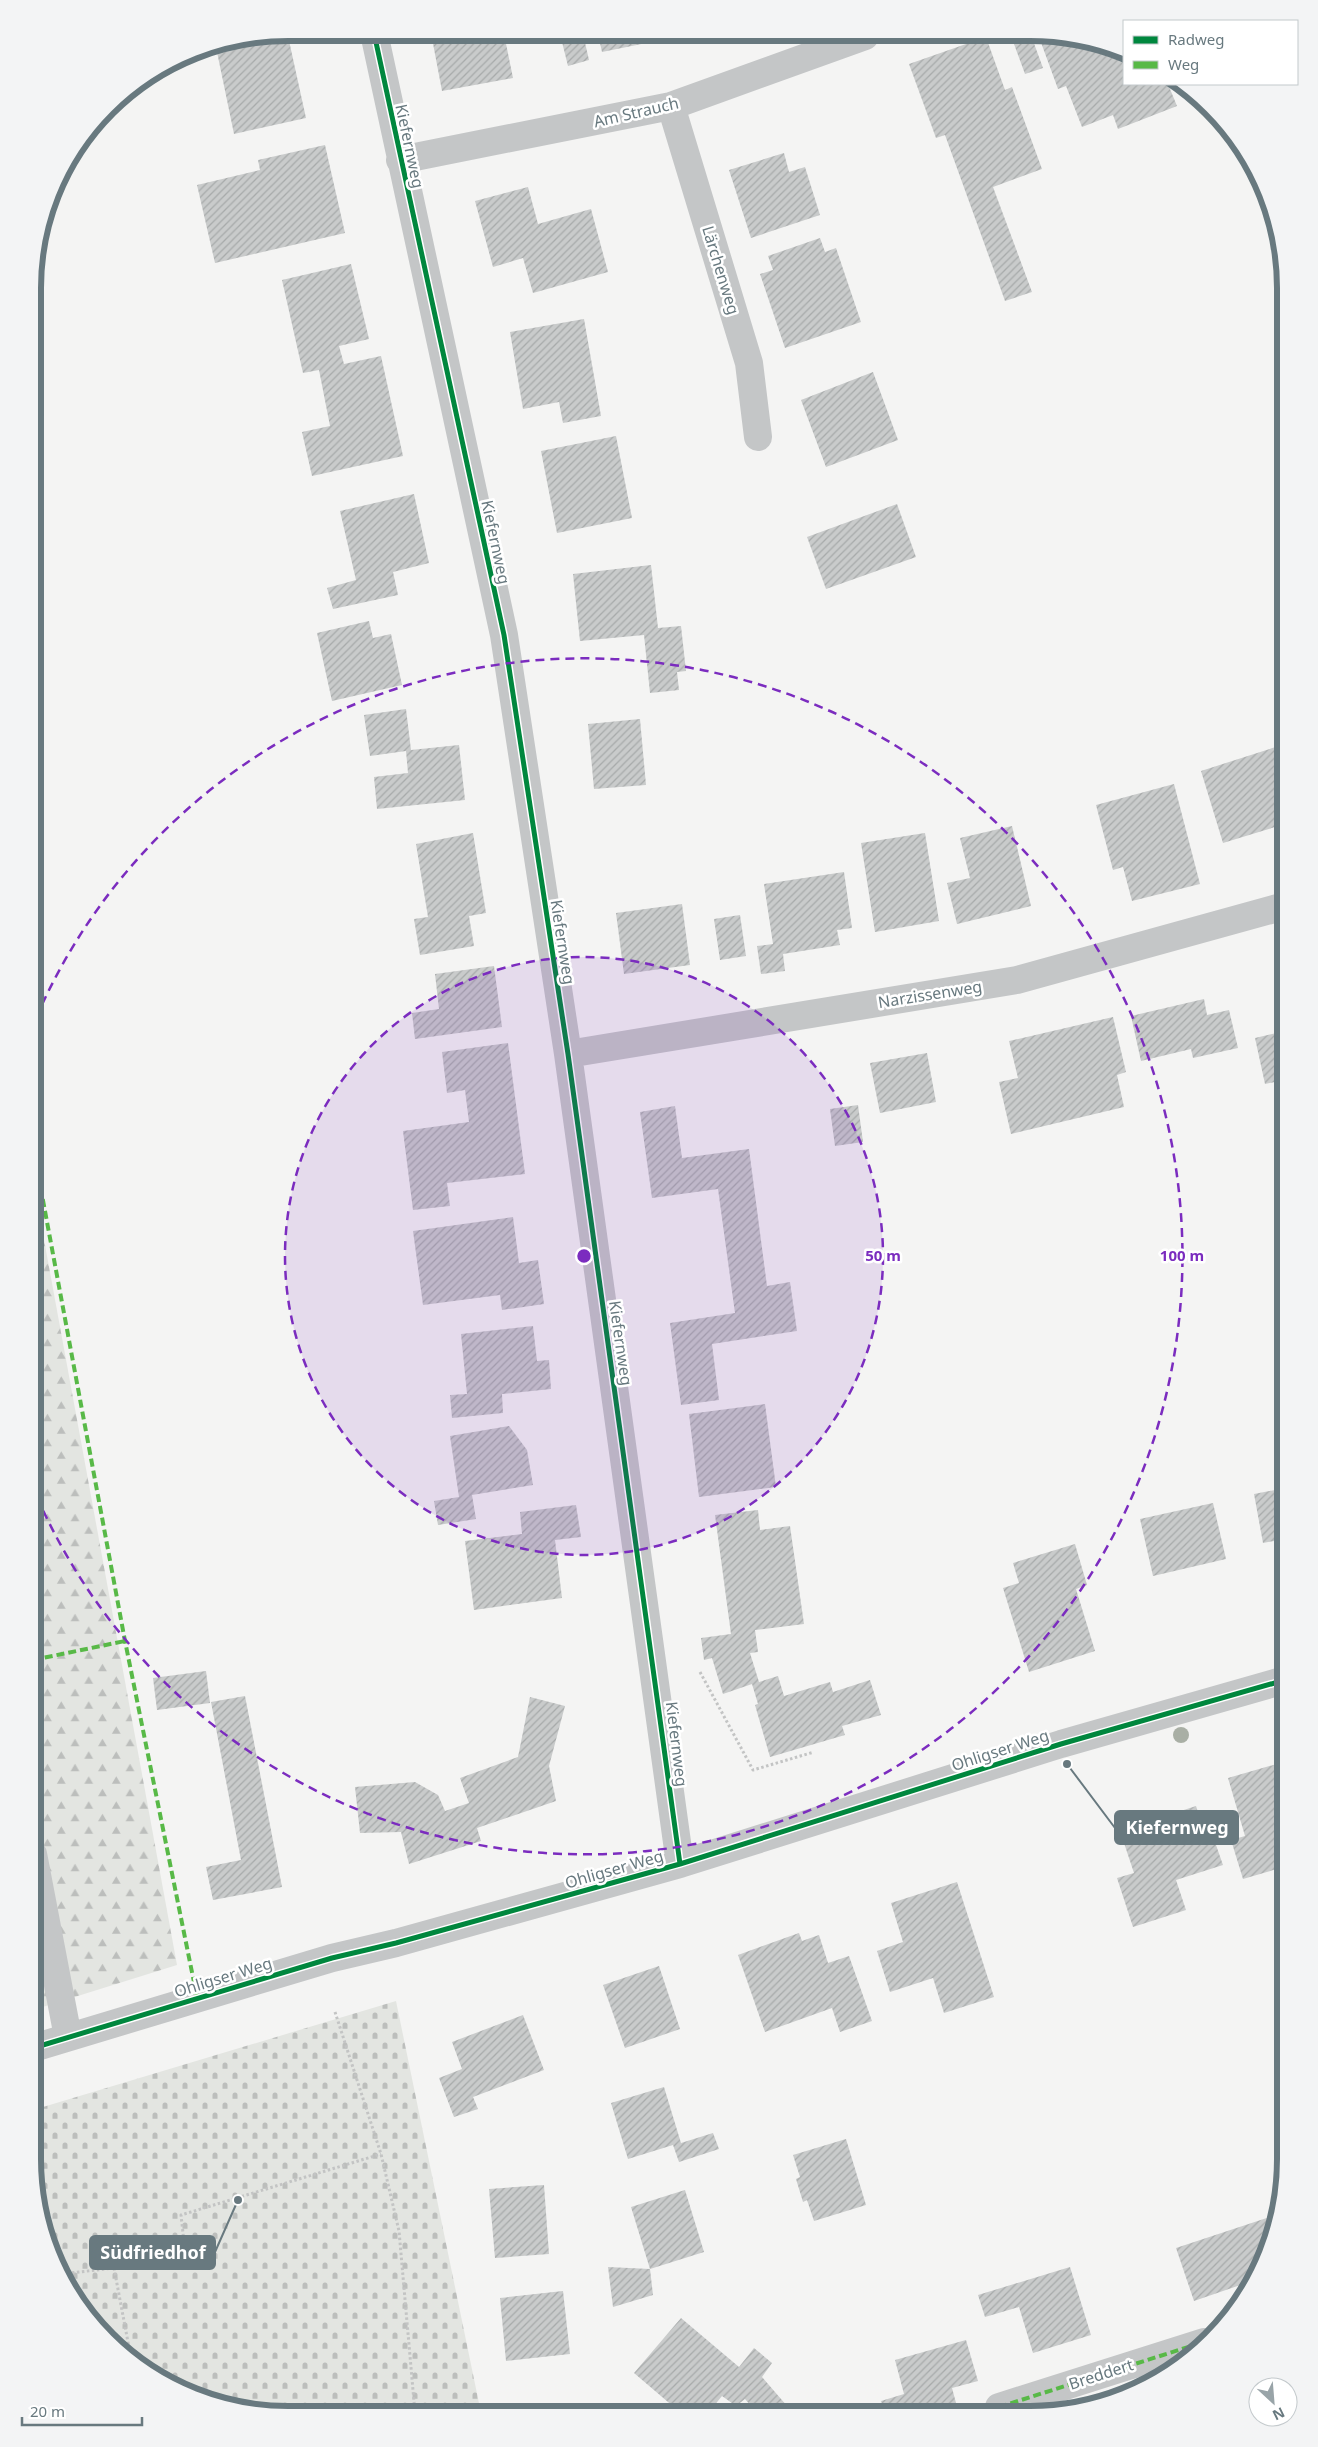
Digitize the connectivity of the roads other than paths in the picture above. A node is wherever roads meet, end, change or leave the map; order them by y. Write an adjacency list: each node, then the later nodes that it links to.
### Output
1 (376, 41): 4 (street, Kiefernweg)
2 (851, 41): 3 (street, Am Strauch)
3 (671, 106): 4 (street, Am Strauch); 5 (street, Lärchenweg)
4 (400, 160): 7 (street, Kiefernweg)
5 (758, 437)
6 (1277, 908): 7 (street, Narzissenweg)
7 (568, 1054): 9 (street, Kiefernweg)
8 (1277, 1682): 9 (street, Ohligser Weg)
9 (680, 1864): 11 (street, Ohligser Weg)
10 (41, 1896): 11 (street)
11 (68, 2037): 12 (street, Ohligser Weg)
12 (41, 2045)
13 (1190, 2346): 14 (street, Breddert)
14 (999, 2406)

